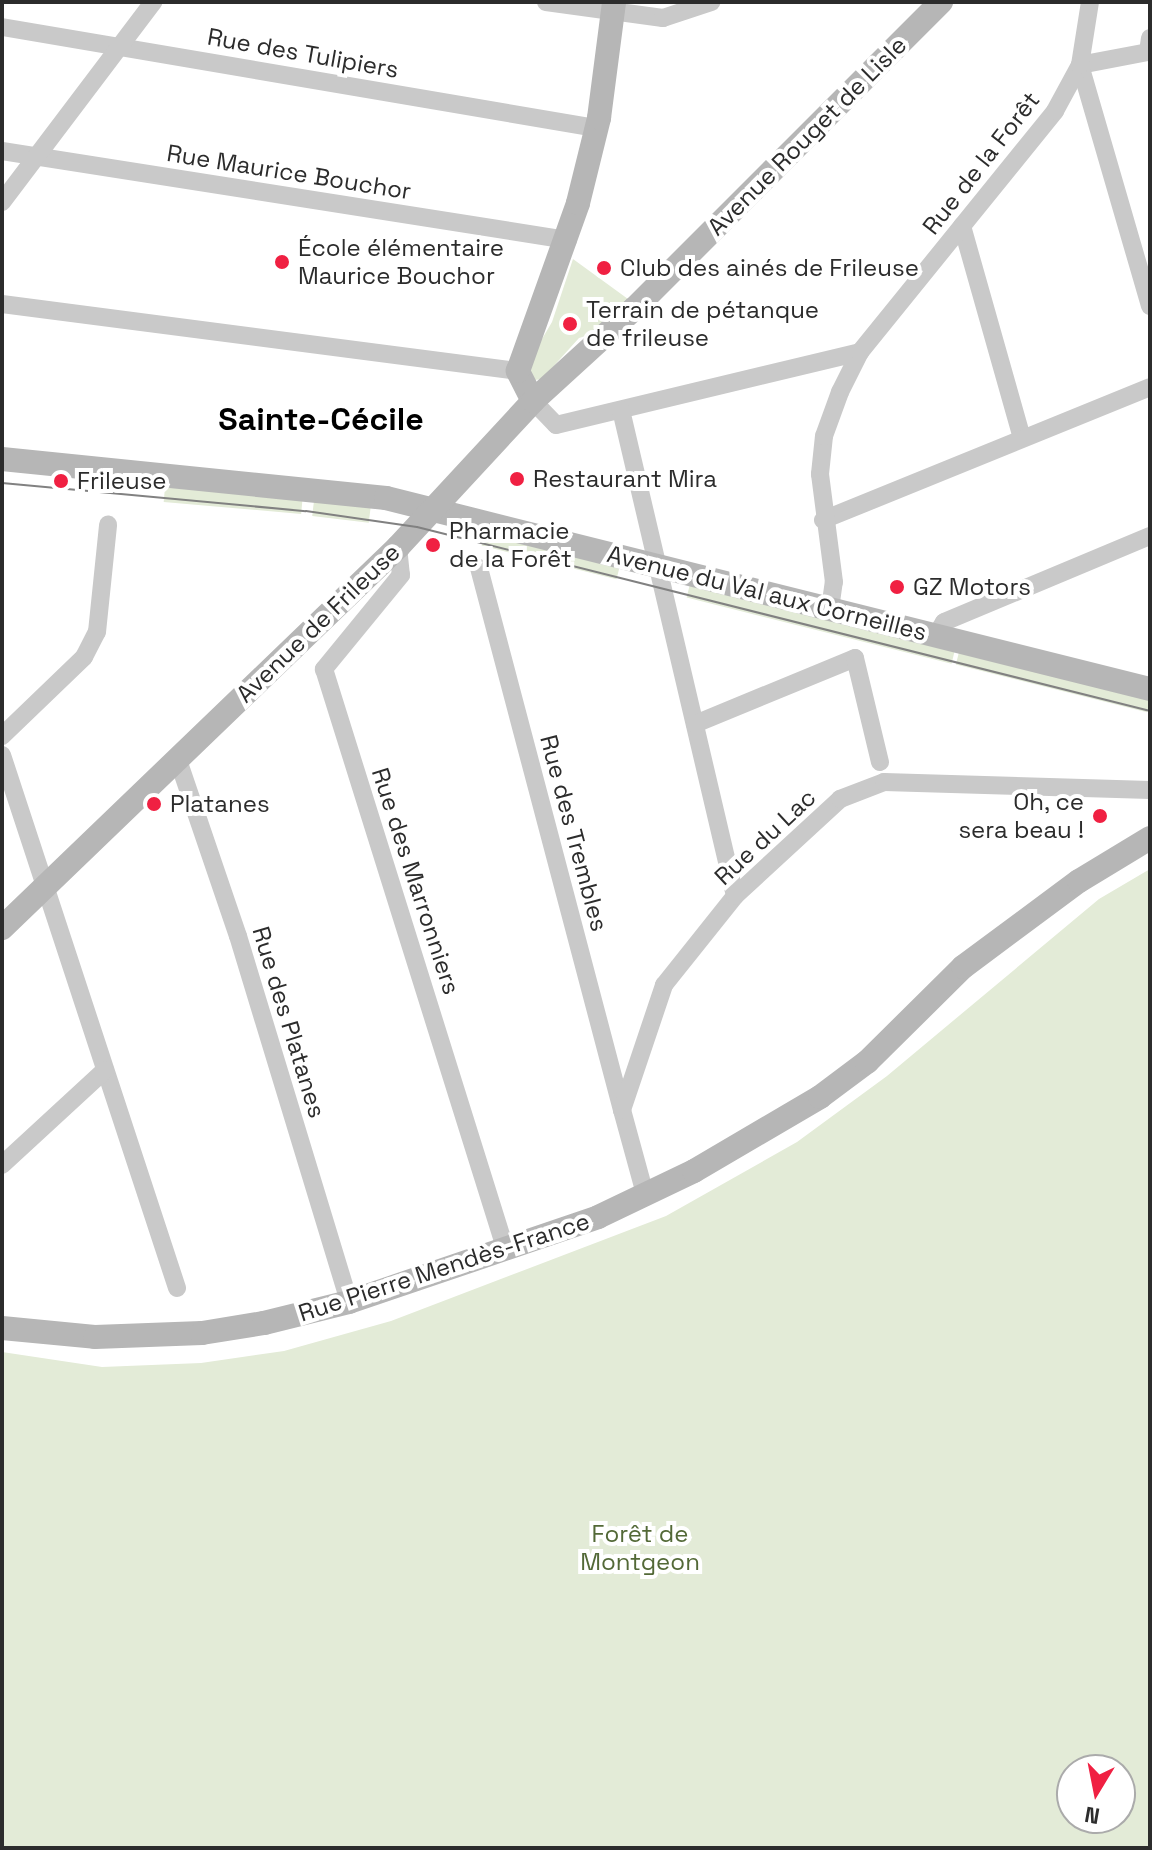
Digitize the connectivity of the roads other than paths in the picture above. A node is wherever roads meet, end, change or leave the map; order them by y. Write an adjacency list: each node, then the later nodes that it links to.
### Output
1 (153, 2): 9 (street)
2 (546, 2): 6 (street)
3 (711, 2): 6 (street)
4 (941, 2): 22 (street, Avenue Rouget de Lisle)
5 (1090, 2): 10 (street, Rue de la Forêt)
6 (614, 8): 11 (street)
7 (2, 27): 9 (street, Rue des Tulipiers)
8 (1150, 38): 10 (street)
9 (119, 46): 11 (street, Rue des Tulipiers); 13 (street)
10 (1080, 65): 15 (street, Rue de la Forêt); 18 (street)
11 (596, 128): 16 (street)
12 (2, 151): 13 (street, Rue Maurice Bouchor)
13 (37, 156): 14 (street); 16 (street, Rue Maurice Bouchor)
14 (2, 202)
15 (962, 226): 19 (street, Rue de la Forêt); 24 (street)
16 (568, 240): 20 (street)
17 (2, 304): 20 (street)
18 (1150, 306)
19 (860, 352): 23 (street); 27 (street, Rue de la Forêt)
20 (518, 371): 22 (street)
21 (1150, 387): 24 (street)
22 (533, 401): 23 (street); 26 (street, Avenue de Frileuse)
23 (621, 410): 31 (street)
24 (1022, 438): 27 (street)
25 (2, 459): 26 (street, Avenue du Val aux Corneilles)
26 (433, 509): 30 (street, Avenue de Frileuse); 31 (street, Avenue du Val aux Corneilles)
27 (823, 520): 33 (street, Rue de la Forêt)
28 (108, 525): 37 (street)
29 (1150, 536): 34 (street)
30 (398, 547): 39 (street, Avenue de Frileuse); 50 (street, Rue des Marronniers)
31 (656, 565): 33 (street, Avenue du Val aux Corneilles); 36 (street)
32 (479, 568): 47 (street, Rue des Trembles)
33 (830, 609): 34 (street, Avenue du Val aux Corneilles)
34 (936, 635): 35 (street, Avenue du Val aux Corneilles)
35 (1150, 689)
36 (695, 724): 40 (street); 44 (street)
37 (2, 736)
38 (2, 755): 43 (street)
39 (177, 757): 43 (street, Avenue de Frileuse); 52 (street, Rue des Platanes)
40 (880, 762)
41 (1150, 790): 44 (street, Rue du Lac)
42 (1150, 838): 49 (street, Rue Pierre Mendès-France)
43 (46, 886): 45 (street, Avenue de Frileuse); 46 (street)
44 (735, 896): 47 (street, Rue du Lac)
45 (2, 928)
46 (105, 1070): 48 (street); 51 (street)
47 (622, 1110): 49 (street)
48 (2, 1165)
49 (645, 1194): 50 (street, Rue Pierre Mendès-France)
50 (506, 1251): 52 (street, Rue Pierre Mendès-France)
51 (177, 1288)
52 (349, 1302): 53 (street, Rue Pierre Mendès-France)
53 (2, 1328)

